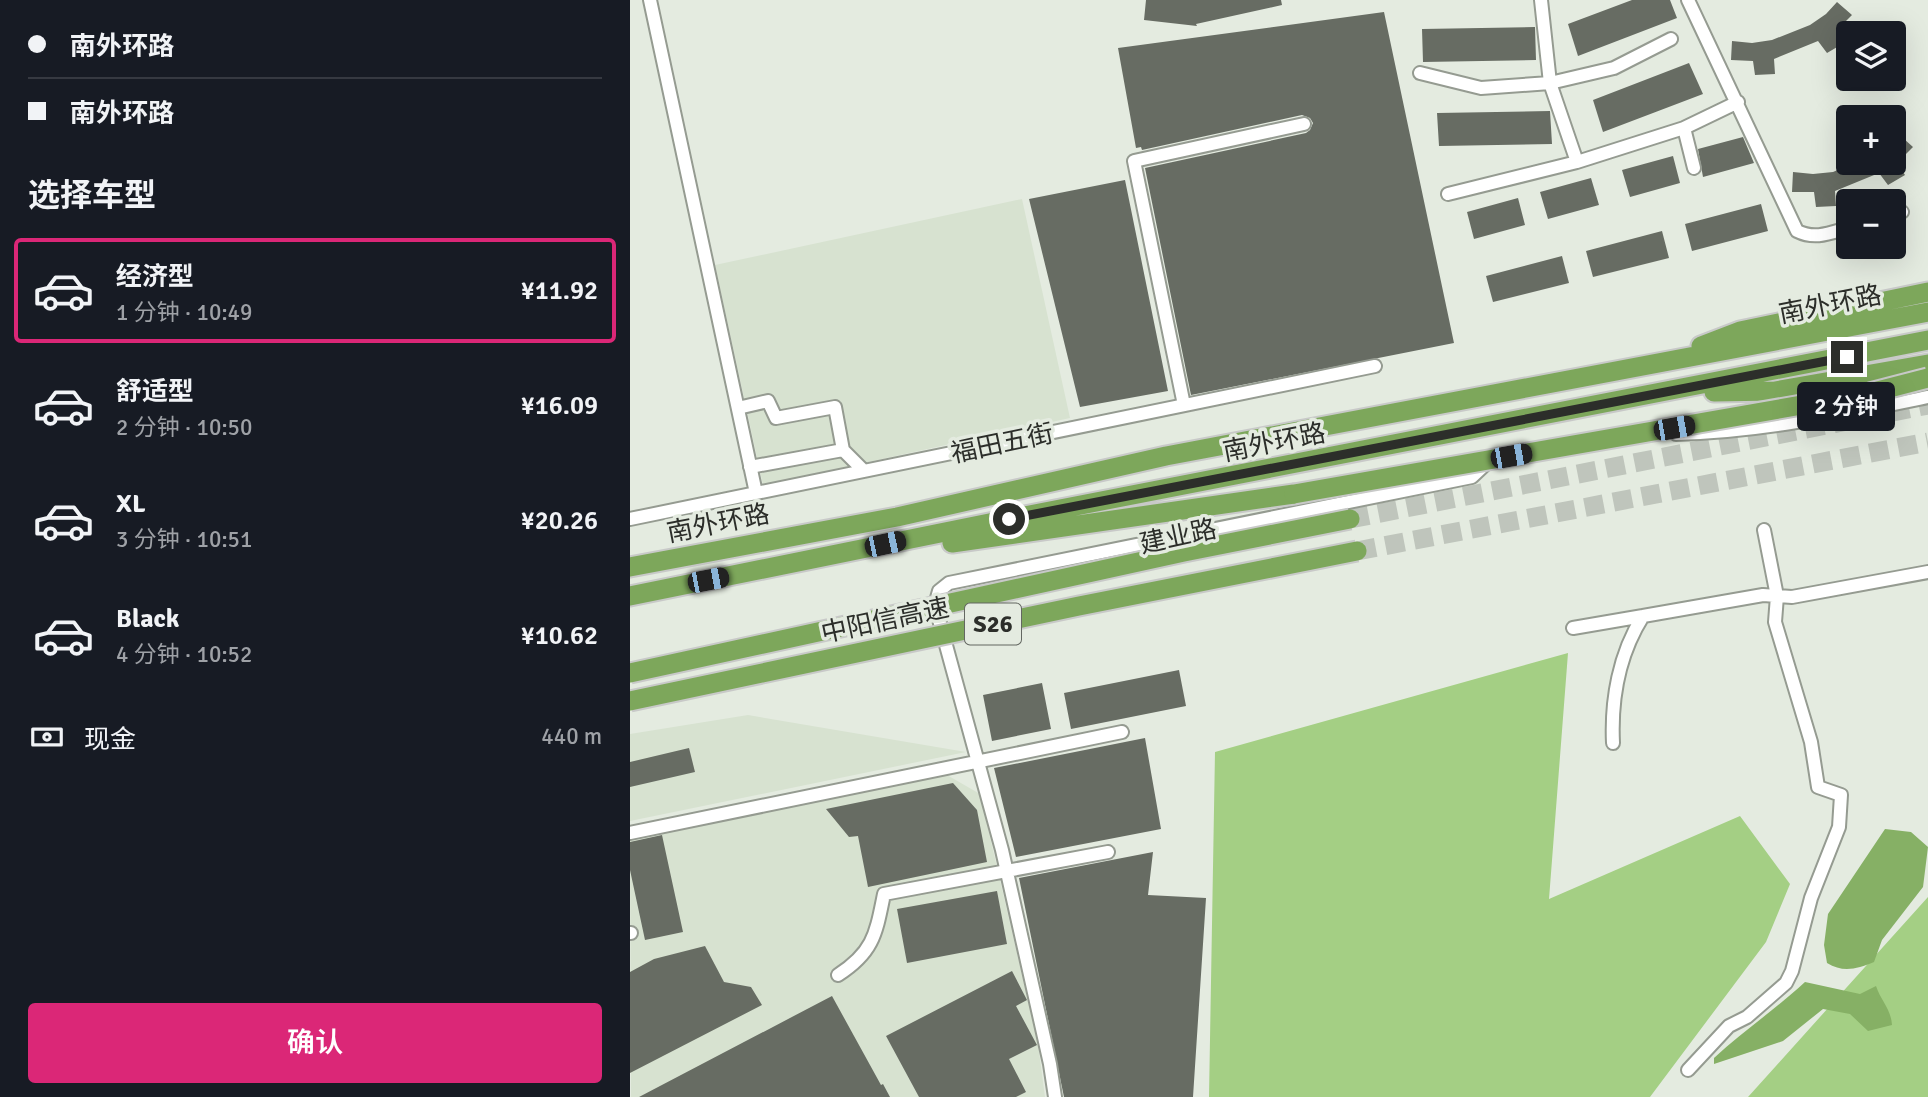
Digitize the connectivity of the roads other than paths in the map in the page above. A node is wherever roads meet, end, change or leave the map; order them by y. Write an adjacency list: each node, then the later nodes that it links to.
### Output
1 (650, 0): 22 (street)
2 (1541, 0): 6 (street)
3 (1688, 0): 7 (street)
4 (1671, 39): 6 (street)
5 (1420, 73): 6 (street)
6 (1550, 83): 10 (street)
7 (1738, 103): 9 (street); 13 (street)
8 (1304, 124): 21 (street)
9 (1684, 128): 10 (street); 11 (street)
10 (1577, 162): 12 (street)
11 (1694, 168)
12 (1448, 194)
13 (1836, 230)
14 (1927, 297): 31 (highway, 南外环路)
15 (1928, 341): 19 (highway, 南外环路)
16 (1928, 364): 19 (highway)
17 (1374, 366): 21 (street, 福田五街)
18 (1928, 378): 32 (highway, bridge)
19 (1657, 394): 32 (highway, 南外环路)
20 (1928, 397): 42 (street, 建业路)
21 (1184, 405): 25 (street, 福田五街)
22 (738, 408): 23 (street); 24 (street)
23 (843, 450): 24 (street); 25 (street)
24 (750, 467): 26 (street)
25 (864, 471): 26 (street, 福田五街)
26 (756, 493): 27 (street, 福田五街)
27 (630, 519)
28 (1350, 519): 38 (highway, 中阳信高速 / S26, bridge)
29 (1764, 530): 35 (street)
30 (1357, 551): 39 (highway, 中阳信高速 / S26, bridge)
31 (630, 567)
32 (760, 570): 34 (highway, 南外环路)
33 (1928, 572): 35 (street)
34 (630, 596)
35 (1777, 596): 36 (street); 47 (street)
36 (1643, 617): 37 (street); 41 (street)
37 (1573, 628)
38 (630, 673)
39 (630, 701)
40 (1122, 732): 42 (street)
41 (1613, 743)
42 (979, 761): 43 (street); 45 (street, 建业路)
43 (630, 833)
44 (1108, 852): 45 (street)
45 (1007, 871): 46 (street); 48 (street, 建业路)
46 (838, 975)
47 (1688, 1070)
48 (1055, 1097)

